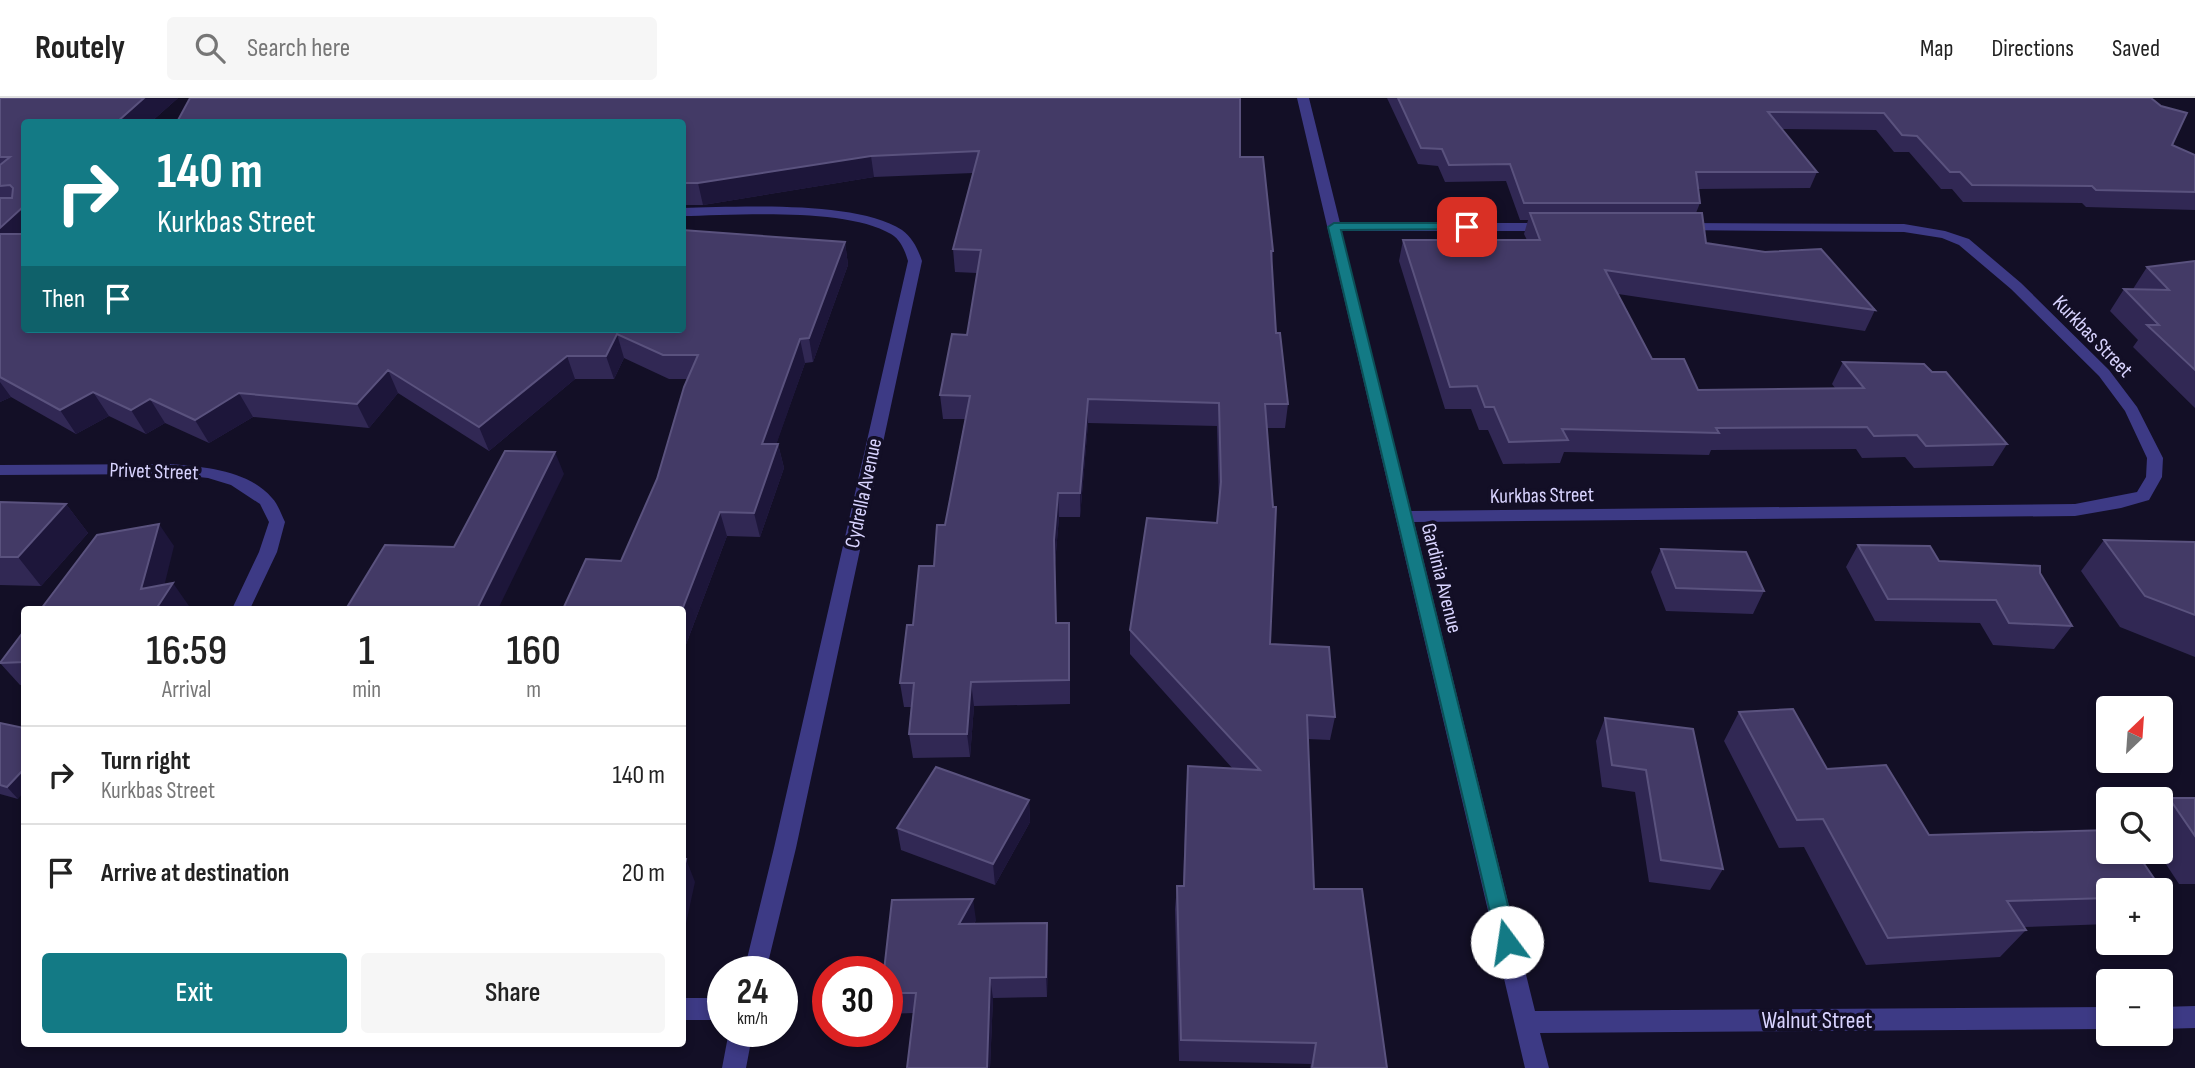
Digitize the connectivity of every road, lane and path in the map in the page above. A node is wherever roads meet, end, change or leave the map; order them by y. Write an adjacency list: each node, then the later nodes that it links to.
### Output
1 (1303, 98): 3 (street, Gardinia Avenue)
2 (686, 212): 9 (street, Cydrella Avenue)
3 (1334, 227): 4 (street); 7 (street, Gardinia Avenue)
4 (1566, 227)
5 (1662, 227): 7 (street, Kurkbas Street)
6 (0, 470): 8 (street, Privet Street)
7 (1404, 517): 15 (street, Gardinia Avenue)
8 (242, 606)
9 (759, 956)
10 (686, 1009): 11 (street)
11 (707, 1009)
12 (2195, 1017): 14 (street)
13 (2096, 1018): 15 (street, Walnut Street)
14 (2173, 1018)
15 (1526, 1022): 18 (street, Gardinia Avenue)
16 (738, 1047): 17 (street)
17 (734, 1068)
18 (1537, 1068)

